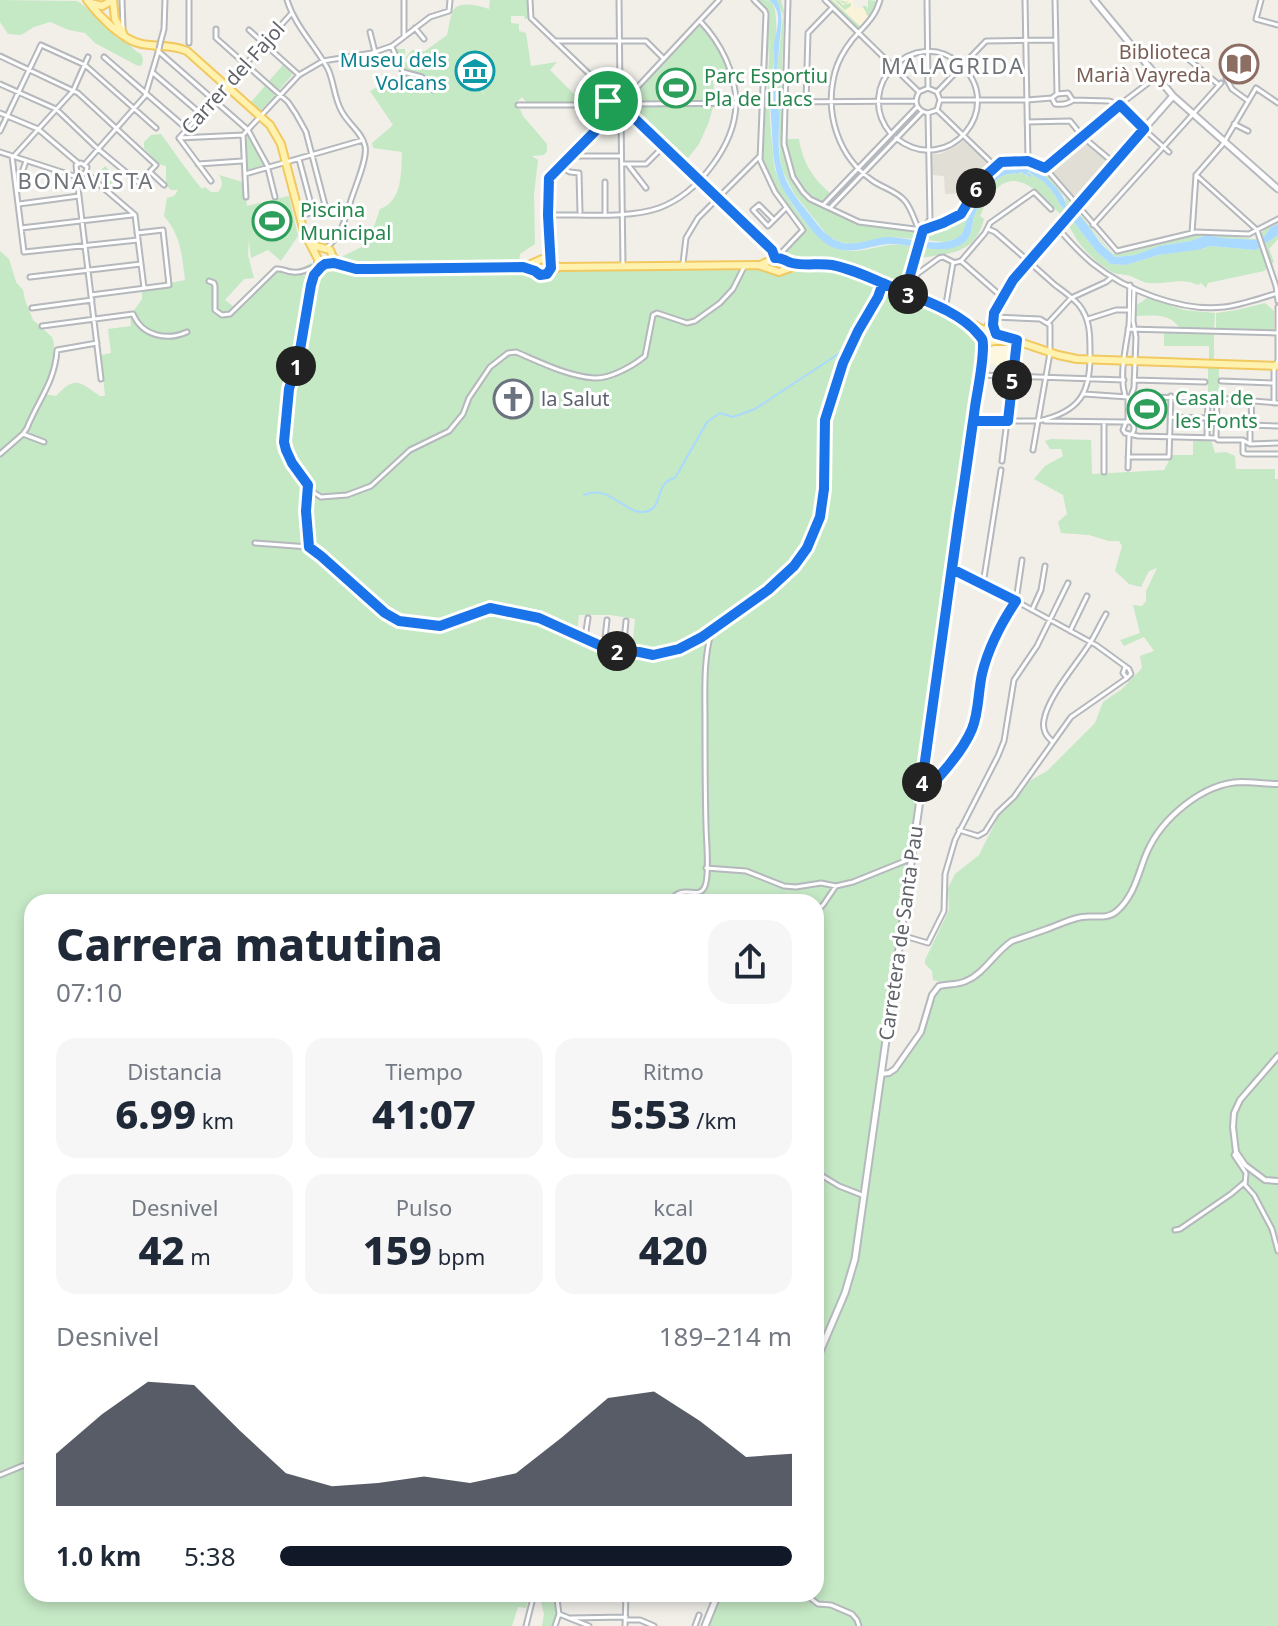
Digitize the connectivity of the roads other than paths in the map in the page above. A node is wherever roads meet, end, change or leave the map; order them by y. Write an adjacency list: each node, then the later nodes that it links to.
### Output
1 (88, 0): 2 (main road); 37 (main road)
2 (113, 0): 30 (main road)
3 (122, 0): 30 (street)
4 (165, 0): 41 (street, bridge)
5 (189, 0): 38 (street)
6 (287, 0): 22 (street)
7 (404, 0): 31 (street)
8 (450, 0): 25 (street)
9 (530, 0): 35 (street)
10 (619, 0): 36 (street)
11 (719, 0): 23 (street)
12 (754, 0): 87 (street)
13 (788, 0): 83 (street)
14 (825, 0): 21 (street)
15 (880, 0): 29 (street)
16 (927, 0): 43 (street)
17 (1025, 0): 33 (street)
18 (1055, 0): 34 (street)
19 (1094, 0): 57 (main road)
20 (1261, 0): 24 (street)
21 (833, 8): 29 (street); 84 (street)
22 (291, 14): 39 (street, Carrer del Fajol); 49 (street)
23 (700, 21): 48 (street); 86 (street)
24 (1278, 25)
25 (415, 28): 31 (street); 32 (street)
26 (216, 29): 50 (street)
27 (249, 30): 39 (street)
28 (370, 32): 42 (street)
29 (859, 34): 53 (street); 85 (street)
30 (126, 35): 37 (main road)
31 (404, 36): 40 (street)
32 (424, 39)
33 (1025, 40): 34 (street); 52 (street); 78 (street)
34 (1056, 40): 69 (street)
35 (555, 41): 36 (street); 71 (street)
36 (620, 41): 48 (street); 64 (street)
37 (135, 42): 60 (main road)
38 (189, 43)
39 (264, 43): 50 (street, Carrer del Fajol); 56 (street)
40 (392, 46): 42 (street); 62 (street)
41 (159, 50): 55 (street); 75 (street)
42 (375, 52): 49 (street)
43 (927, 52): 52 (street); 53 (street); 61 (street)
44 (1180, 52): 103 (street)
45 (0, 56): 54 (street)
46 (88, 57): 51 (street)
47 (104, 57): 68 (street)
48 (664, 59): 72 (street)
49 (323, 61): 56 (street); 123 (street)
50 (245, 64): 60 (street, Carrer del Fajol); 70 (street)
51 (85, 65): 54 (street); 63 (street); 94 (street)
52 (962, 65): 67 (street); 77 (street)
53 (893, 67): 66 (street); 80 (street)
54 (28, 69): 63 (street); 65 (street)
55 (152, 72): 68 (street); 100 (street)
56 (299, 75): 70 (street)
57 (1157, 77): 73 (main road); 92 (street)
58 (1226, 78): 82 (street)
59 (0, 84): 65 (street)
60 (226, 86): 75 (street, Carrer del Fajol); 105 (main road)
61 (928, 88): 66 (street); 67 (street)
62 (433, 90)
63 (73, 91): 95 (street); 109 (street)
64 (620, 91): 71 (street); 72 (street)
65 (18, 92): 95 (street); 104 (street)
66 (919, 92): 81 (street)
67 (937, 92): 76 (street)
68 (146, 93): 94 (street); 112 (street)
69 (1057, 94): 74 (street); 79 (street)
70 (280, 95): 105 (street); 131 (street)
71 (611, 95): 91 (street)
72 (630, 95): 89 (street)
73 (1173, 96): 103 (main road); 113 (main road, Carretera de Santa Pau)
74 (1052, 98): 78 (street); 79 (street)
75 (214, 99): 100 (street, Carrer del Fajol); 114 (street)
76 (940, 100): 77 (street); 96 (street)
77 (977, 100): 78 (street); 119 (street)
78 (1027, 100): 107 (street)
79 (1073, 100): 92 (street)
80 (879, 101): 81 (street); 85 (street); 117 (street)
81 (915, 101): 93 (street)
82 (1248, 101): 88 (street); 108 (street)
83 (785, 102): 84 (street); 170 (street)
84 (806, 102): 85 (street)
85 (830, 102): 150 (street)
86 (736, 103): 87 (street); 89 (street); 159 (street)
87 (761, 103): 135 (street)
88 (1278, 103)
89 (634, 104): 102 (street)
90 (518, 105): 91 (street)
91 (608, 105): 101 (street)
92 (1120, 105): 113 (street); 120 (street)
93 (917, 107): 97 (street); 117 (street)
94 (134, 108): 109 (street); 110 (street)
95 (56, 109): 111 (street); 127 (street)
96 (937, 110): 99 (street); 119 (street)
97 (922, 112): 99 (street); 122 (street)
98 (0, 113): 104 (street)
99 (928, 113): 128 (street)
100 (201, 114): 112 (street, Carrer del Fajol)
101 (612, 114): 106 (street); 133 (street)
102 (630, 114): 106 (street); 125 (street)
103 (1193, 114): 124 (main road); 126 (street)
104 (7, 116): 111 (street); 115 (street)
105 (260, 116): 114 (street); 140 (main road)
106 (621, 117): 134 (street)
107 (1027, 122): 120 (street); 139 (street)
108 (1234, 124): 116 (street); 124 (street)
109 (117, 128): 127 (street); 152 (street)
110 (156, 128)
111 (38, 129): 132 (street); 141 (street)
112 (187, 129): 121 (street, Carrer del Fajol)
113 (1144, 129): 126 (street); 142 (main road, Carretera de Santa Pau)
114 (248, 130): 118 (street); 149 (street)
115 (0, 131)
116 (1248, 131)
117 (891, 134): 150 (street)
118 (243, 135): 121 (street); 138 (street)
119 (964, 136): 128 (street); 147 (street)
120 (1083, 137): 142 (street); 151 (street)
121 (179, 138): 144 (street, Carrer del Fajol)
122 (896, 138): 128 (street); 154 (street)
123 (363, 140): 131 (street); 177 (street)
124 (1224, 141): 157 (street); 164 (main road)
125 (664, 146): 145 (street); 159 (street)
126 (1163, 147): 130 (street); 187 (street)
127 (98, 149): 143 (street); 152 (street)
128 (928, 151): 190 (street)
129 (0, 152): 132 (street)
130 (1169, 152)
131 (312, 155): 136 (street); 174 (street)
132 (13, 156): 137 (street); 162 (street)
133 (570, 156): 134 (street); 148 (street)
134 (621, 156): 146 (street)
135 (760, 156): 168 (street); 172 (street)
136 (299, 159): 140 (street); 176 (street)
137 (26, 160): 155 (street); 162 (street)
138 (243, 160): 144 (street); 156 (street)
139 (1028, 161): 147 (street); 151 (street)
140 (285, 162): 149 (street); 183 (main road)
141 (78, 163): 143 (street); 155 (street)
142 (1114, 163): 171 (main road, Carretera de Santa Pau)
143 (85, 164): 153 (street)
144 (198, 164): 158 (street, Carrer del Fajol)
145 (628, 164): 146 (street); 163 (street)
146 (621, 165): 180 (street)
147 (995, 166): 190 (street)
148 (559, 167): 178 (street); 182 (street)
149 (268, 168): 156 (street); 167 (street)
150 (858, 168): 154 (street); 170 (street)
151 (1045, 168): 171 (street)
152 (150, 172): 161 (street)
153 (86, 173): 155 (street); 181 (street)
154 (863, 173): 173 (street); 190 (street)
155 (78, 174): 165 (street)
156 (245, 174): 166 (street)
157 (1196, 175): 192 (street); 194 (street)
158 (211, 181)
159 (699, 181): 168 (street); 180 (street)
160 (605, 182): 179 (street)
161 (164, 185)
162 (16, 188): 169 (street)
163 (646, 188)
164 (1278, 189)
165 (79, 196): 169 (street); 186 (street)
166 (246, 197)
167 (275, 197)
168 (718, 198): 200 (street); 210 (street)
169 (18, 204): 189 (street)
170 (823, 205): 173 (street)
171 (1076, 207): 187 (street); 188 (main road, Carretera de Santa Pau)
172 (786, 208): 185 (street); 201 (street)
173 (830, 208): 190 (street)
174 (326, 209): 176 (street); 177 (street)
175 (1051, 209): 191 (street)
176 (313, 212): 183 (street)
177 (347, 214): 199 (street)
178 (580, 214): 179 (street); 182 (street)
179 (605, 214): 180 (street)
180 (622, 214): 214 (street)
181 (135, 215): 186 (street); 193 (street)
182 (548, 215): 198 (street)
183 (299, 216): 196 (main road)
184 (1278, 219): 192 (street)
185 (774, 220): 185 (street)
186 (83, 221): 189 (street); 197 (street)
187 (1093, 225): 194 (street)
188 (1057, 227): 204 (main road, Carretera de Santa Pau); 220 (street)
189 (21, 228): 197 (street)
190 (920, 229): 221 (street)
191 (988, 229): 203 (street); 204 (street)
192 (1257, 230): 194 (street); 226 (street)
193 (137, 233): 195 (street); 225 (street)
194 (1192, 233)
195 (138, 240): 197 (street); 207 (street)
196 (312, 245): 199 (main road); 202 (main road)
197 (85, 246): 215 (street)
198 (549, 246): 209 (street); 213 (street)
199 (324, 249): 202 (main road); 205 (main road)
200 (774, 258): 201 (main road); 212 (main road); 217 (main road)
201 (784, 259): 208 (main road); 217 (main road)
202 (317, 260): 205 (main road); 216 (street); 218 (street)
203 (961, 261): 206 (street); 229 (street)
204 (1028, 261): 229 (main road, Carretera de Santa Pau); 230 (street)
205 (329, 262): 209 (main road); 218 (street)
206 (953, 263): 221 (street); 234 (street)
207 (141, 264): 215 (street); 225 (street)
208 (801, 264): 217 (main road); 223 (main road)
209 (537, 265): 213 (main road); 213 (main road)
210 (683, 265): 211 (main road); 214 (main road)
211 (745, 265): 212 (main road); 298 (street)
212 (758, 265): 217 (main road)
213 (550, 266): 214 (main road)
214 (623, 266)
215 (88, 270): 219 (street); 228 (street)
216 (306, 270): 218 (street); 222 (street)
217 (779, 271)
218 (314, 275): 298 (street)
219 (30, 277)
220 (1112, 277): 224 (street); 230 (street)
221 (909, 280): 227 (street)
222 (209, 281)
223 (883, 283): 227 (main road); 314 (street)
224 (1132, 287): 226 (street); 235 (street); 242 (street)
225 (144, 288): 228 (street)
226 (1278, 292): 231 (street)
227 (905, 293): 234 (main road)
228 (91, 297): 233 (street); 237 (street)
229 (1002, 297): 236 (main road, Carretera de Santa Pau)
230 (1071, 298): 238 (street); 239 (street)
231 (1278, 301)
232 (1278, 307): 244 (street)
233 (32, 308)
234 (945, 310): 245 (main road)
235 (1129, 310): 238 (street); 241 (street)
236 (993, 317): 239 (street); 245 (main road, Carretera de Santa Pau)
237 (94, 319): 240 (street); 243 (street); 247 (street)
238 (1088, 319): 249 (street)
239 (1048, 323): 248 (street)
240 (42, 326)
241 (1128, 329): 242 (street); 250 (street)
242 (1135, 329): 244 (street); 251 (street)
243 (187, 332)
244 (1278, 333): 252 (street)
245 (988, 336): 246 (main road); 253 (main road, Carretera de Santa Pau)
246 (1016, 340): 248 (main road); 254 (street)
247 (97, 343): 256 (street); 281 (street)
248 (1050, 353): 249 (main road); 255 (street)
249 (1090, 360): 250 (main road); 257 (street)
250 (1124, 362): 251 (main road); 258 (street)
251 (1135, 362): 252 (main road); 259 (street)
252 (1277, 366): 262 (street)
253 (980, 375): 254 (street); 272 (main road, Carretera de Santa Pau)
254 (1013, 377): 255 (street); 273 (street)
255 (1046, 378): 257 (street); 274 (street)
256 (101, 379)
257 (1089, 379): 258 (street); 263 (street)
258 (1124, 380): 264 (street)
259 (1134, 380): 261 (street); 264 (street)
260 (1221, 381): 262 (street)
261 (1205, 382)
262 (1274, 383): 269 (street)
263 (1084, 394): 264 (street); 274 (street)
264 (1128, 396): 265 (street); 276 (street)
265 (1171, 396): 266 (street); 270 (street)
266 (1208, 397): 267 (street); 271 (street)
267 (1217, 398): 268 (street); 277 (street)
268 (1251, 401): 269 (street); 278 (street)
269 (1276, 403)
270 (1170, 417): 271 (street); 283 (street)
271 (1207, 418): 284 (street)
272 (973, 421): 273 (street); 303 (main road, Carretera de Santa Pau)
273 (1008, 421): 274 (street); 294 (street)
274 (1038, 421): 275 (street); 290 (street)
275 (1104, 422): 276 (street); 297 (street)
276 (1127, 422): 282 (street); 282 (street)
277 (1217, 424): 278 (street); 285 (street)
278 (1252, 425): 279 (street)
279 (1278, 426)
280 (1250, 432): 289 (street)
281 (23, 434): 287 (street); 291 (street)
282 (1130, 434): 283 (street); 293 (street)
283 (1170, 437): 284 (street); 293 (street)
284 (1207, 437): 285 (street)
285 (1216, 438): 286 (street)
286 (1243, 440): 289 (street); 292 (street)
287 (44, 442)
288 (1278, 443): 289 (street)
289 (1250, 444)
290 (1033, 450)
291 (0, 454)
292 (1278, 454)
293 (1128, 457): 295 (street)
294 (1002, 461)
295 (1128, 468)
296 (1001, 470): 305 (street)
297 (1104, 472)
298 (308, 485): 300 (street)
299 (255, 543): 300 (street)
300 (309, 547): 316 (street)
301 (1022, 560): 307 (street)
302 (1045, 566): 308 (street)
303 (952, 569): 305 (street); 322 (main road, Carretera de Santa Pau)
304 (1068, 583): 312 (street)
305 (983, 584): 307 (street)
306 (1087, 596): 315 (street)
307 (1016, 601): 308 (street); 322 (street)
308 (1032, 610): 312 (street)
309 (1106, 614): 317 (street)
310 (588, 618): 316 (street)
311 (607, 620): 318 (street)
312 (1051, 620): 315 (street); 323 (street)
313 (626, 621): 319 (street)
314 (712, 629): 319 (street); 325 (street)
315 (1070, 631): 317 (street)
316 (585, 637): 318 (street)
317 (1091, 642): 320 (street); 320 (street)
318 (604, 647): 319 (street)
319 (623, 651)
320 (1053, 742): 323 (street)
321 (1278, 784): 331 (street)
322 (920, 797): 324 (main road, Carretera de Santa Pau)
323 (959, 830): 329 (street)
324 (912, 858): 326 (street); 329 (main road, Carretera de Santa Pau)
325 (706, 868): 326 (street); 327 (street)
326 (836, 886): 328 (street)
327 (677, 894)
328 (824, 904)
329 (901, 935): 331 (main road, Carretera de Santa Pau)
330 (1278, 1056): 332 (street)
331 (881, 1074): 336 (main road, Carretera de Santa Pau)
332 (1236, 1152): 334 (street); 335 (street)
333 (824, 1177): 336 (street)
334 (1278, 1181)
335 (1245, 1182): 337 (street); 338 (street)
336 (864, 1196): 339 (main road, Carretera de Santa Pau)
337 (1175, 1230)
338 (1278, 1251)
339 (824, 1342)
340 (24, 1466): 341 (street)
341 (0, 1475)
342 (532, 1602): 351 (street)
343 (558, 1602): 347 (street)
344 (626, 1602): 350 (street)
345 (714, 1602): 357 (main road)
346 (815, 1602): 358 (street)
347 (559, 1614): 349 (street); 352 (street)
348 (699, 1615): 356 (street)
349 (571, 1618): 350 (street); 353 (street)
350 (626, 1618): 354 (street); 355 (street)
351 (526, 1626)
352 (555, 1626)
353 (589, 1626)
354 (625, 1626)
355 (654, 1626)
356 (695, 1626)
357 (705, 1626)
358 (859, 1626)

